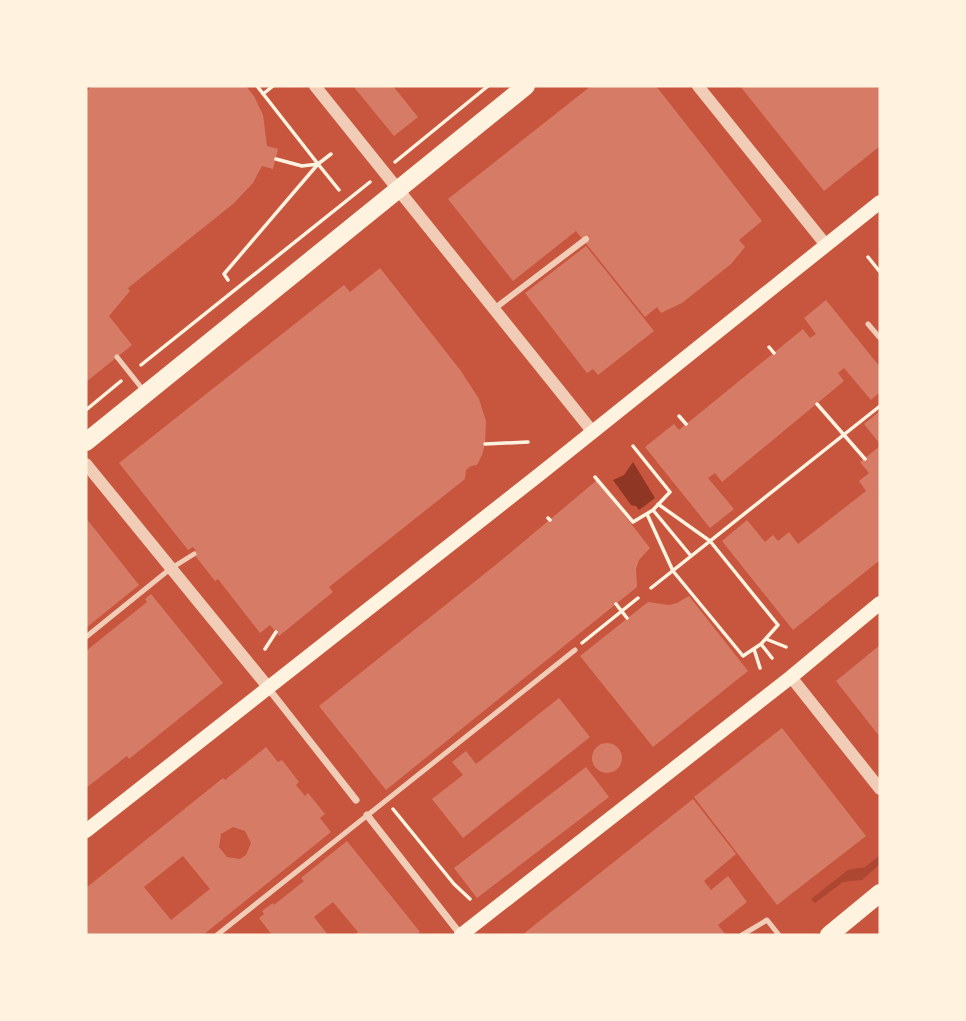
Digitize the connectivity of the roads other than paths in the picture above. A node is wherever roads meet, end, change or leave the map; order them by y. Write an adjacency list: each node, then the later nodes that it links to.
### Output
1 (315, 86): 4 (street)
2 (526, 86): 4 (main road)
3 (698, 86): 7 (street)
4 (398, 190): 8 (street); 12 (main road)
5 (880, 202): 7 (main road)
6 (586, 239): 8 (street)
7 (826, 245): 13 (main road)
8 (494, 309): 13 (street)
9 (868, 324): 10 (lane)
10 (880, 338)
11 (117, 357): 12 (lane)
12 (146, 393): 14 (main road)
13 (592, 431): 22 (main road)
14 (86, 442)
15 (86, 464): 17 (street)
16 (194, 554): 17 (lane)
17 (170, 569): 19 (lane); 22 (street)
18 (880, 603): 21 (main road)
19 (86, 637)
20 (575, 650): 25 (lane)
21 (791, 677): 23 (street); 29 (main road)
22 (268, 687): 24 (street); 26 (main road)
23 (880, 789)
24 (356, 800)
25 (367, 815): 28 (lane); 29 (street)
26 (86, 831)
27 (880, 893): 32 (main road)
28 (217, 935)
29 (461, 935)
30 (742, 935): 31 (lane)
31 (779, 935)
32 (829, 935)

